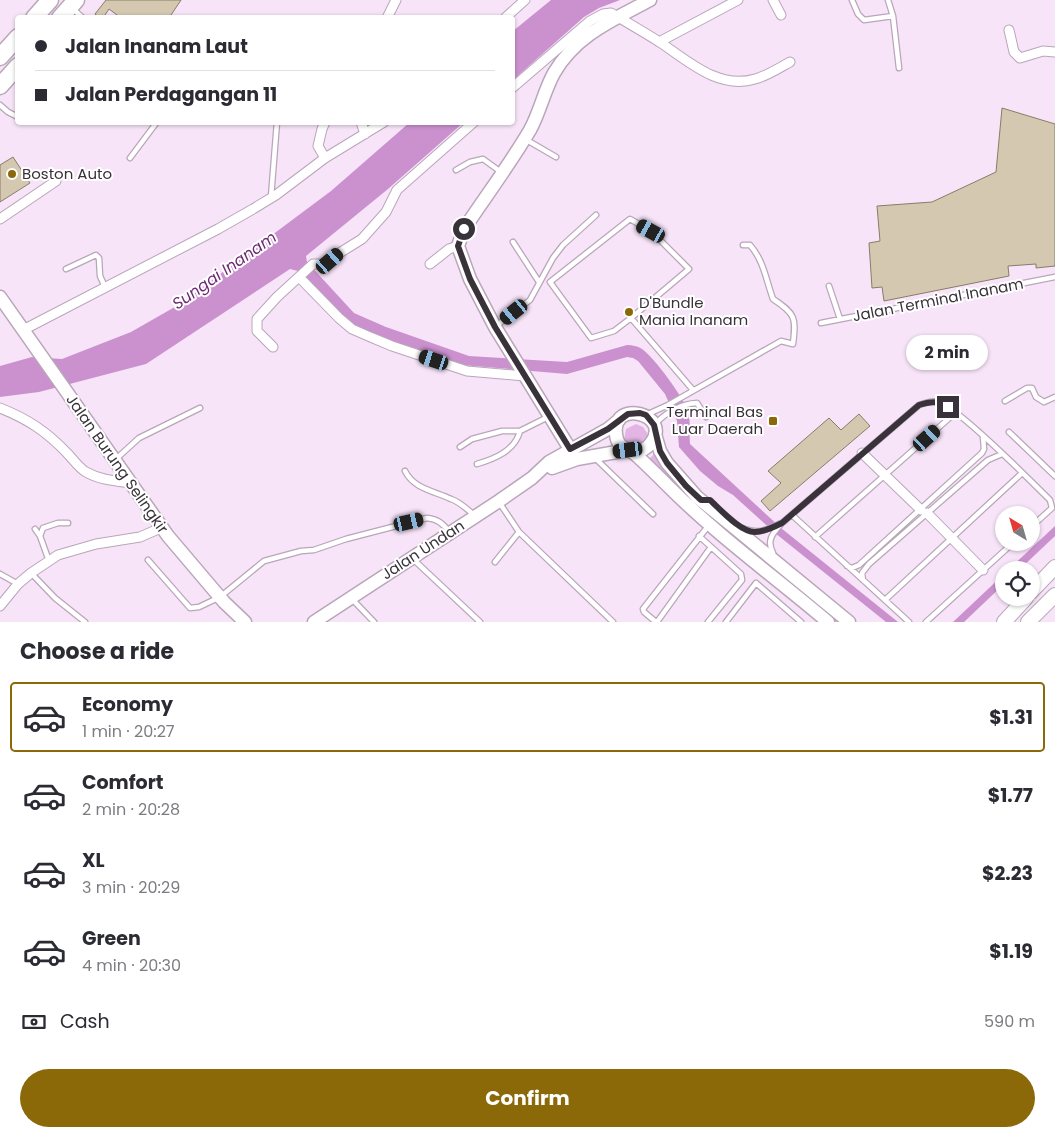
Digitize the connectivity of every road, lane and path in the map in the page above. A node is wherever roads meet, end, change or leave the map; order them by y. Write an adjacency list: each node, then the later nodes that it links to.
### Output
1 (50, 0): 9 (highway)
2 (396, 0): 10 (street)
3 (525, 0): 11 (street)
4 (650, 0): 14 (street)
5 (738, 0): 17 (street)
6 (773, 0): 12 (street)
7 (852, 0): 13 (lane)
8 (888, 0): 13 (lane)
9 (37, 15)
10 (388, 15)
11 (508, 15)
12 (781, 15)
13 (893, 16): 21 (lane)
14 (618, 17): 17 (street); 23 (street); 34 (street)
15 (1009, 30): 18 (street)
16 (15, 40): 19 (highway)
17 (659, 42): 20 (street)
18 (1055, 52)
19 (0, 57)
20 (790, 62)
21 (899, 68)
22 (15, 69): 24 (highway)
23 (515, 85)
24 (0, 86)
25 (0, 105): 26 (lane)
26 (15, 116)
27 (155, 125): 36 (lane)
28 (277, 125): 41 (lane)
29 (324, 125): 37 (street)
30 (362, 125): 33 (street)
31 (379, 125): 33 (street)
32 (471, 125): 50 (street)
33 (365, 134): 37 (street)
34 (524, 138): 35 (lane); 39 (street)
35 (556, 157)
36 (130, 158)
37 (325, 158): 41 (street)
38 (456, 170): 39 (lane)
39 (502, 172): 46 (street)
40 (56, 181): 43 (street)
41 (271, 198): 53 (street)
42 (596, 215): 51 (lane)
43 (0, 219)
44 (513, 242): 51 (lane)
45 (743, 245): 62 (lane)
46 (458, 246): 47 (street); 58 (street)
47 (430, 264)
48 (66, 269): 53 (lane)
49 (1055, 276): 56 (lane, Jalan Terminal Inanam)
50 (299, 277): 60 (street); 61 (street)
51 (539, 282): 58 (lane)
52 (829, 286): 56 (lane)
53 (105, 287): 59 (street)
54 (0, 297): 59 (street, Jalan Burung Selingkir)
55 (631, 318): 55 (lane); 62 (lane)
56 (840, 319): 57 (lane, Jalan Terminal Inanam)
57 (821, 323)
58 (495, 327): 61 (street)
59 (23, 330): 81 (street, Jalan Burung Selingkir)
60 (273, 346)
61 (524, 376): 68 (street)
62 (693, 390): 71 (lane)
63 (1055, 397): 64 (lane)
64 (1005, 400)
65 (0, 408): 88 (street)
66 (200, 408): 81 (lane)
67 (955, 412): 74 (lane); 78 (lane); 85 (lane)
68 (550, 416): 72 (lane); 76 (street)
69 (622, 417): 71 (street); 76 (street, Jalan Undan); 77 (street)
70 (706, 417): 71 (lane)
71 (651, 425): 77 (street, Jalan Undan); 89 (street)
72 (520, 431): 75 (lane); 82 (lane)
73 (1009, 432): 86 (lane)
74 (983, 437): 80 (lane); 91 (lane)
75 (460, 447)
76 (570, 449): 79 (street); 87 (street, Jalan Undan)
77 (630, 451): 79 (street, Jalan Undan); 98 (street)
78 (862, 453): 85 (street); 93 (lane)
79 (599, 454): 87 (street, Jalan Undan); 92 (lane)
80 (1002, 454): 84 (lane); 91 (lane)
81 (115, 460): 88 (street, Jalan Burung Selingkir)
82 (477, 464)
83 (405, 471): 94 (lane)
84 (1022, 473): 95 (lane); 106 (lane)
85 (885, 475): 91 (street); 105 (lane)
86 (1055, 476)
87 (532, 478): 90 (street, Jalan Undan)
88 (131, 483): 99 (street, Jalan Burung Selingkir)
89 (701, 500): 97 (lane); 119 (street)
90 (499, 501): 94 (street, Jalan Undan); 101 (lane)
91 (924, 511): 106 (street); 113 (lane); 120 (lane)
92 (653, 514)
93 (792, 515): 97 (lane); 105 (lane)
94 (475, 516): 102 (street, Jalan Undan)
95 (1040, 519)
96 (68, 523): 103 (lane)
97 (782, 523): 119 (lane)
98 (710, 524): 104 (lane); 116 (street)
99 (163, 528): 111 (street); 125 (street, Jalan Burung Selingkir)
100 (35, 529): 103 (lane)
101 (519, 532): 112 (lane); 130 (lane)
102 (449, 533): 109 (street, Jalan Undan); 125 (lane)
103 (40, 536): 111 (lane)
104 (699, 536): 107 (lane); 136 (lane)
105 (815, 537): 113 (lane)
106 (952, 538): 115 (street); 127 (lane)
107 (711, 547): 136 (lane); 137 (lane)
108 (1004, 551): 115 (lane)
109 (412, 558): 126 (street, Jalan Undan); 135 (lane)
110 (148, 560): 125 (lane)
111 (50, 561): 117 (street)
112 (495, 562)
113 (847, 566): 120 (lane)
114 (1055, 567): 122 (main road)
115 (983, 570): 143 (lane)
116 (768, 572): 121 (lane); 140 (street)
117 (31, 573): 123 (street); 131 (lane)
118 (0, 574): 123 (lane)
119 (791, 575): 141 (street)
120 (862, 580): 127 (lane)
121 (756, 583): 138 (lane); 139 (lane)
122 (1040, 583)
123 (18, 584): 128 (street)
124 (1055, 594): 145 (main road)
125 (220, 597): 132 (street, Jalan Burung Selingkir)
126 (351, 598): 133 (street, Jalan Undan); 134 (lane)
127 (884, 600): 142 (lane)
128 (0, 606)
129 (1019, 606): 144 (main road)
130 (611, 621)
131 (86, 622)
132 (245, 622)
133 (314, 622)
134 (374, 622)
135 (480, 622)
136 (656, 622)
137 (708, 622)
138 (726, 622)
139 (801, 622)
140 (828, 622)
141 (849, 622)
142 (909, 622)
143 (926, 622)
144 (1004, 622)
145 (1028, 622)

